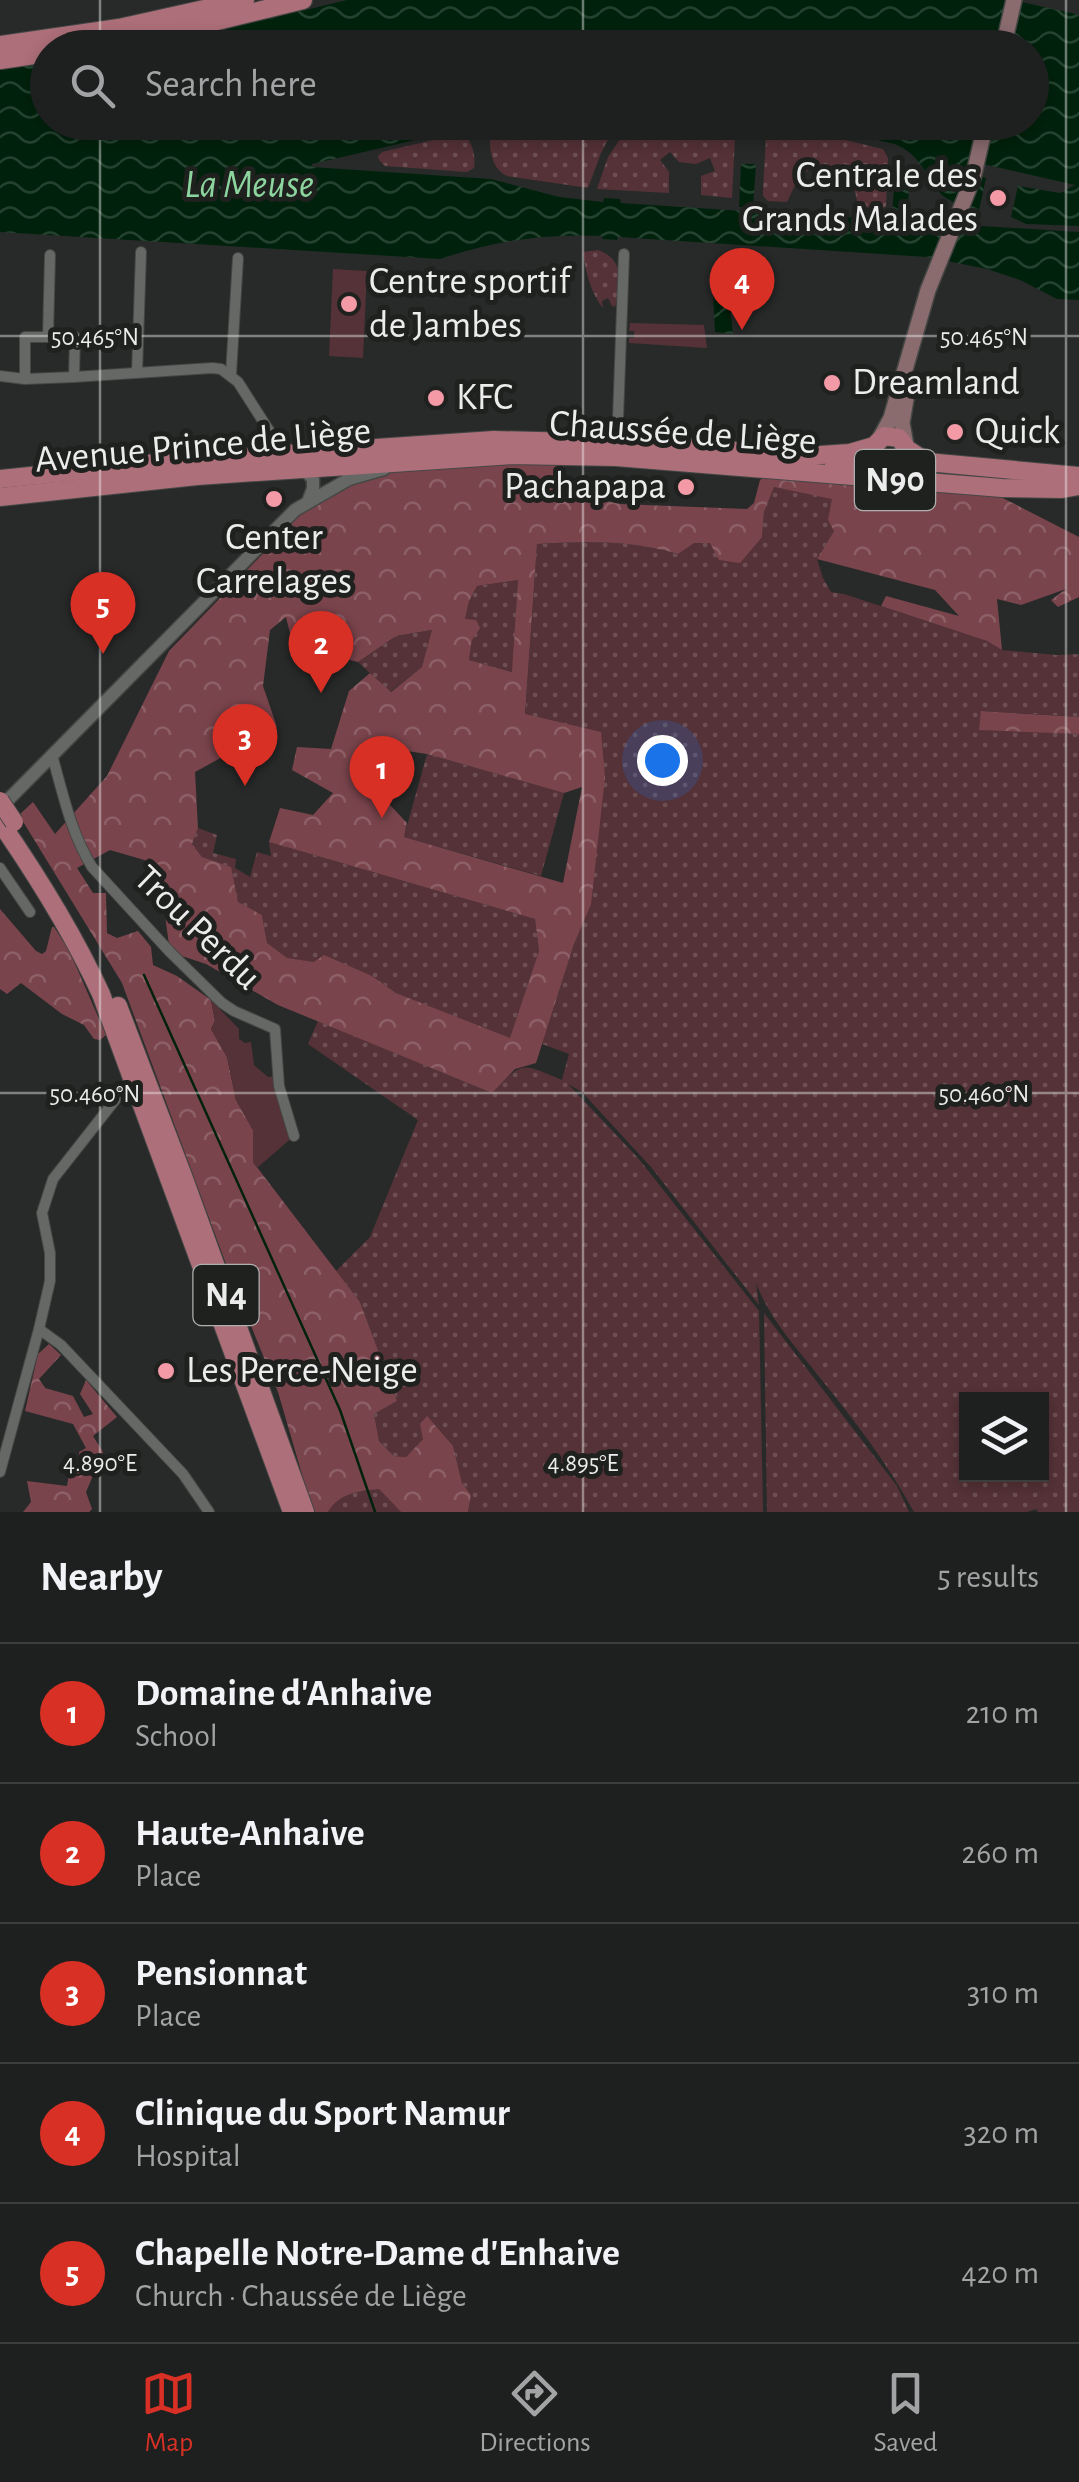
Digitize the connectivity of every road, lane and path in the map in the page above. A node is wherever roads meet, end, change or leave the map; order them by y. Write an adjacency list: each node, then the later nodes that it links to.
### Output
1 (245, 0): 4 (main road)
2 (303, 0): 5 (main road)
3 (1013, 1): 6 (main road)
4 (106, 30)
5 (180, 30)
6 (1006, 30)
7 (30, 41): 8 (main road)
8 (0, 45)
9 (30, 56): 10 (main road)
10 (0, 60)
11 (982, 140): 16 (main road)
12 (141, 252): 18 (street)
13 (624, 254): 26 (street)
14 (50, 255): 17 (street)
15 (238, 258): 19 (street)
16 (916, 336): 23 (main road); 24 (main road)
17 (48, 337): 21 (street); 22 (street)
18 (137, 373): 19 (street); 21 (street)
19 (231, 374): 27 (street)
20 (0, 376): 22 (street)
21 (74, 378): 22 (street)
22 (24, 379)
23 (910, 383): 25 (main road); 29 (main road)
24 (877, 442): 25 (main road, N90); 26 (main road, Chaussée de Liège / N90); 32 (main road, N90)
25 (907, 447): 29 (main road, N90); 32 (main road, N90)
26 (617, 450): 27 (main road, Chaussée de Liège / N90); 28 (main road, Chaussée de Liège / N90); 30 (main road, Chaussée de Liège / N90)
27 (284, 454): 31 (street); 34 (main road, Avenue Prince de Liège / N90)
28 (412, 462): 31 (main road, Avenue Prince de Liège / N90); 37 (street, Chaussée de Liège)
29 (938, 464): 33 (main road, N90)
30 (728, 466): 32 (main road, N90); 35 (main road, Chaussée de Liège / N90)
31 (304, 468): 36 (main road, Avenue Prince de Liège / N90); 37 (street); 38 (street)
32 (887, 468): 35 (main road, Chaussée de Liège / N90)
33 (1079, 476)
34 (0, 479)
35 (1073, 488)
36 (0, 497)
37 (308, 502): 38 (street, Chaussée de Liège)
38 (295, 510): 39 (street, Chaussée de Liège)
39 (52, 755): 40 (street, Chaussée de Liège); 45 (street, Trou Perdu)
40 (0, 805): 41 (main road, N4, bridge)
41 (7, 825): 44 (main road, N4)
42 (0, 868): 43 (street)
43 (30, 912)
44 (140, 1080): 46 (street); 49 (main road, N4); 50 (main road, N4)
45 (294, 1136)
46 (39, 1329): 47 (street); 48 (street)
47 (0, 1472)
48 (210, 1512)
49 (292, 1512)
50 (305, 1512)

